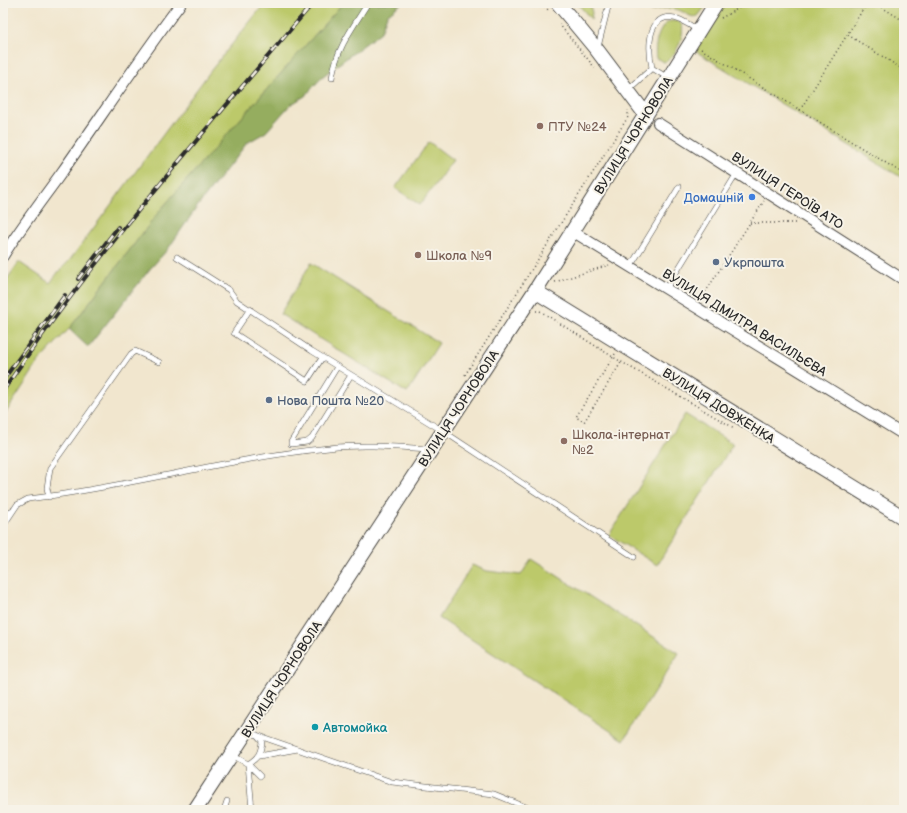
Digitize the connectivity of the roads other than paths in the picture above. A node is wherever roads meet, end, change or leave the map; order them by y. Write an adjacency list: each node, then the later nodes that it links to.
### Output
1 (181, 3): 17 (street)
2 (368, 3): 9 (lane)
3 (609, 3): 7 (lane)
4 (716, 3): 6 (street, ВУЛИЦЯ ЧОРНОВОЛА)
5 (555, 9): 7 (street)
6 (699, 31): 8 (lane); 10 (street, ВУЛИЦЯ ЧОРНОВОЛА)
7 (597, 50): 11 (street)
8 (652, 68): 10 (lane); 11 (lane)
9 (332, 78)
10 (669, 78): 12 (street, ВУЛИЦЯ ЧОРНОВОЛА)
11 (628, 91): 12 (street)
12 (646, 115): 16 (street, ВУЛИЦЯ ЧОРНОВОЛА)
13 (658, 123): 14 (street, ВУЛИЦЯ ГЕРОЇВ АТО)
14 (737, 173): 20 (street, ВУЛИЦЯ ГЕРОЇВ АТО); 21 (lane)
15 (679, 187): 19 (lane)
16 (572, 231): 19 (street, ВУЛИЦЯ ДМИТРА ВАСИЛЬЄВА); 22 (street, ВУЛИЦЯ ЧОРНОВОЛА)
17 (3, 256)
18 (177, 257): 23 (lane)
19 (630, 267): 21 (street, ВУЛИЦЯ ДМИТРА ВАСИЛЬЄВА)
20 (904, 280)
21 (666, 289): 29 (street, ВУЛИЦЯ ДМИТРА ВАСИЛЬЄВА)
22 (535, 291): 28 (street, ВУЛИЦЯ ЧОРНОВОЛА); 34 (street, ВУЛИЦЯ ДОВЖЕНКА)
23 (250, 310): 24 (lane); 24 (lane)
24 (322, 358): 26 (lane)
25 (159, 362): 31 (lane)
26 (337, 367): 27 (lane); 27 (lane)
27 (351, 374): 28 (lane)
28 (443, 431): 30 (street, ВУЛИЦЯ ЧОРНОВОЛА); 36 (lane)
29 (904, 435)
30 (432, 449): 31 (lane); 37 (street, ВУЛИЦЯ ЧОРНОВОЛА)
31 (49, 497): 32 (lane)
32 (15, 509): 33 (lane); 35 (lane)
33 (3, 515)
34 (904, 518)
35 (3, 526)
36 (634, 557)
37 (252, 733): 38 (lane); 39 (street, ВУЛИЦЯ ЧОРНОВОЛА); 40 (lane)
38 (299, 748): 40 (lane); 47 (lane)
39 (232, 755): 41 (lane); 44 (street, ВУЛИЦЯ ЧОРНОВОЛА)
40 (259, 756): 41 (lane)
41 (248, 764): 42 (lane); 46 (lane)
42 (260, 776)
43 (226, 801): 45 (lane)
44 (197, 808)
45 (224, 810)
46 (252, 810)
47 (533, 810)

